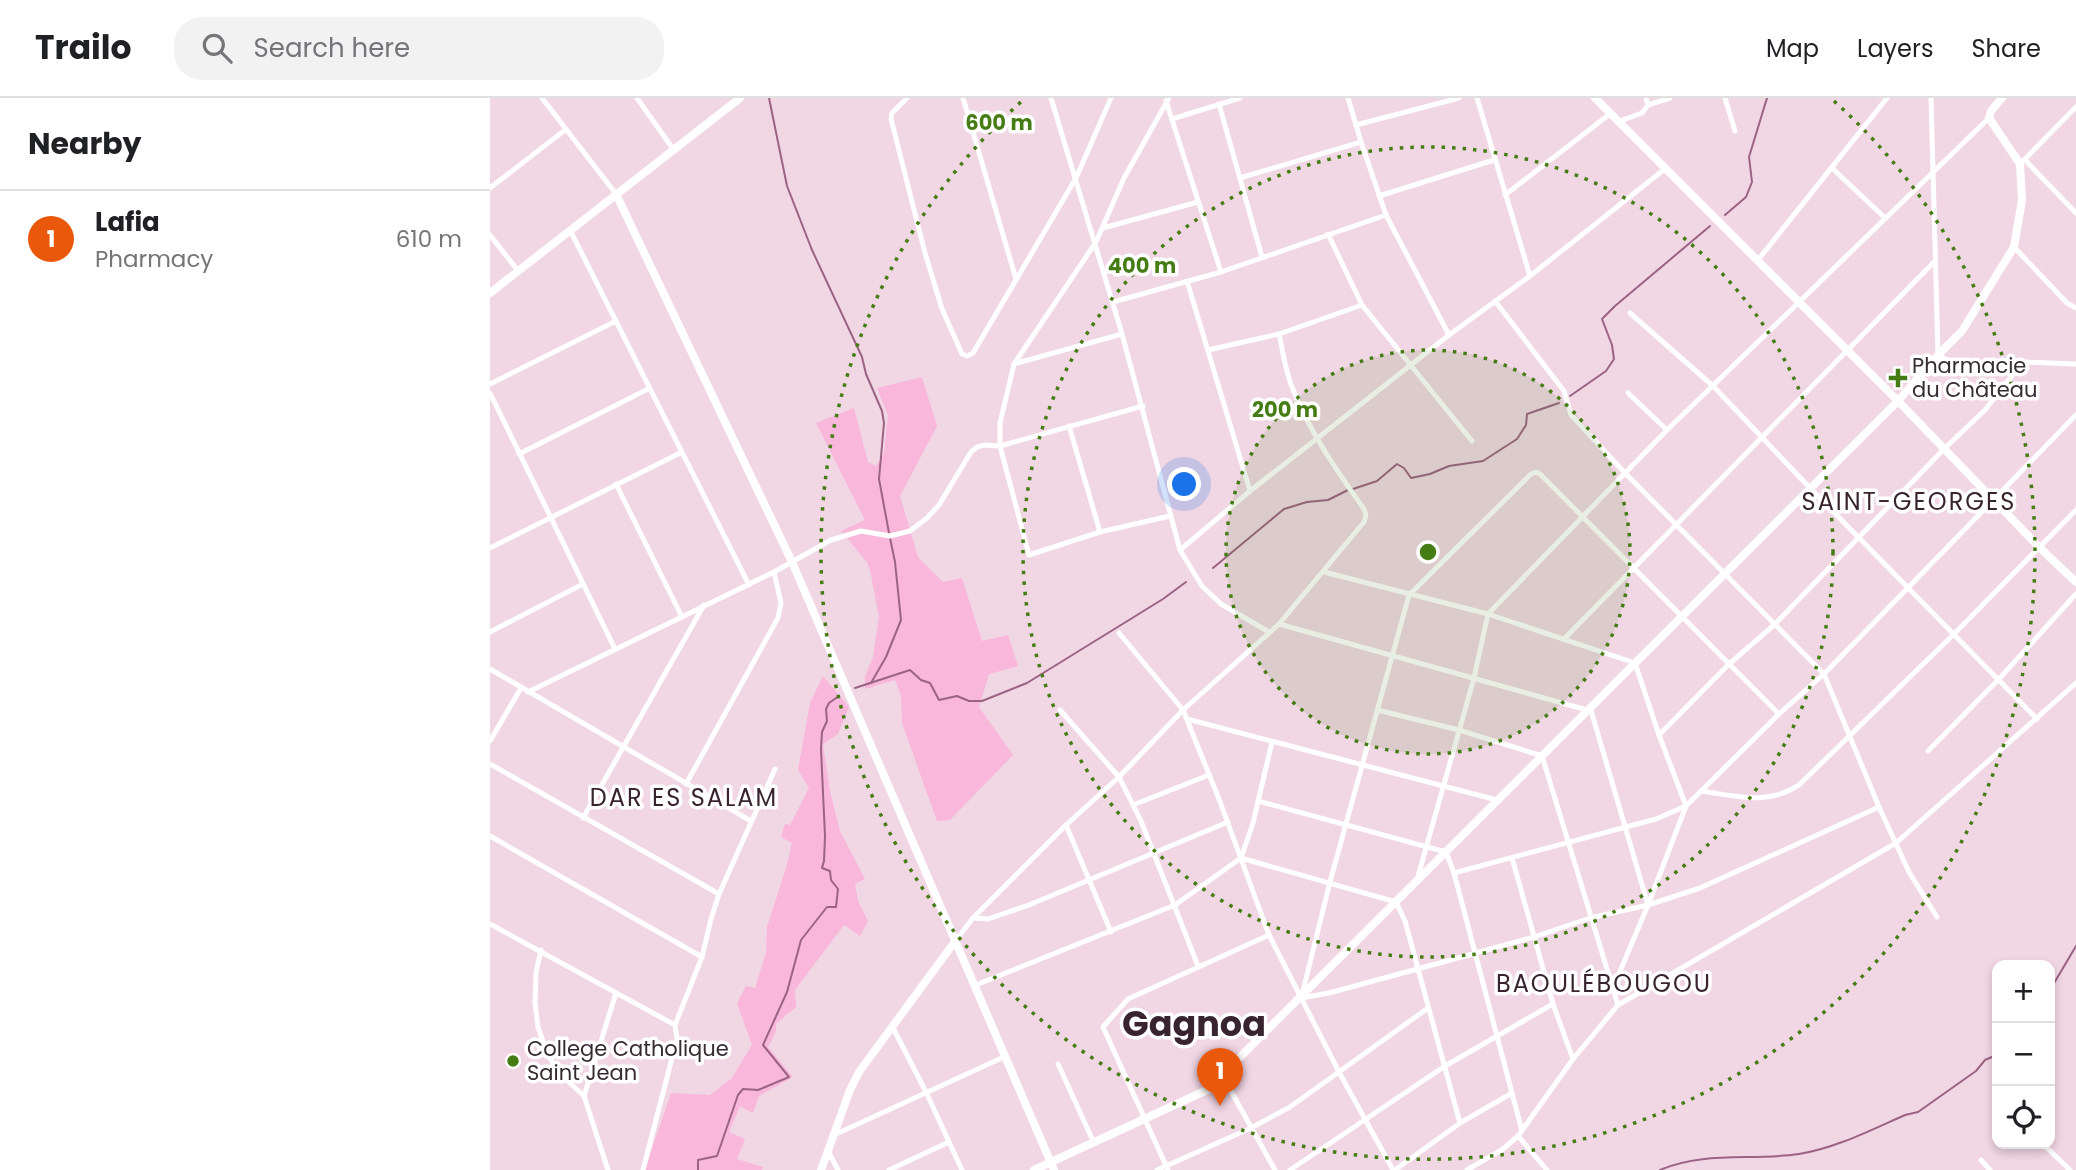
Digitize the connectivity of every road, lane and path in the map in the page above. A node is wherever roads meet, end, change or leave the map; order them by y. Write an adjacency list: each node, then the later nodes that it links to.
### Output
1 (542, 98): 28 (street)
2 (638, 98): 31 (street)
3 (740, 98): 31 (street)
4 (907, 98): 59 (street)
5 (963, 98): 59 (street)
6 (1051, 98): 37 (street)
7 (1111, 98): 37 (street)
8 (1240, 98): 20 (street)
9 (1348, 98): 27 (street)
10 (1459, 98): 27 (street)
11 (1477, 98): 32 (street)
12 (1595, 98): 23 (street)
13 (1646, 98): 21 (street)
14 (1670, 98): 21 (street)
15 (1725, 98): 29 (street)
16 (1931, 98): 36 (street)
17 (2003, 98): 24 (street)
18 (1167, 100): 25 (street); 47 (street)
19 (1884, 100): 35 (street)
20 (1219, 104): 25 (street); 38 (street)
21 (1648, 105): 26 (street)
22 (2076, 107): 33 (street)
23 (1611, 113): 26 (street); 41 (street)
24 (1989, 118): 33 (street); 36 (street)
25 (1172, 119): 43 (street)
26 (1620, 121): 34 (street)
27 (1356, 125): 30 (street)
28 (565, 130): 39 (street); 40 (street)
29 (1735, 131)
30 (1361, 142): 38 (street); 42 (street)
31 (673, 149): 40 (street)
32 (1494, 160): 41 (street); 42 (street)
33 (2023, 162): 44 (street); 52 (street)
34 (1666, 168): 54 (street); 58 (street)
35 (1832, 168): 46 (street); 54 (street)
36 (1934, 171): 46 (street); 55 (street)
37 (1076, 178): 51 (street); 59 (street)
38 (1240, 178): 53 (street)
39 (490, 188)
40 (616, 194): 48 (street); 111 (street)
41 (1505, 195): 58 (street)
42 (1379, 196): 45 (street)
43 (1198, 202): 47 (street); 57 (street)
44 (2076, 213)
45 (1386, 215): 49 (street); 71 (street)
46 (1885, 218): 63 (street)
47 (1102, 228): 51 (street)
48 (570, 230): 56 (street); 68 (street)
49 (1328, 234): 53 (street); 65 (street)
50 (490, 235): 56 (street)
51 (1096, 242): 64 (street); 76 (street)
52 (2014, 247): 66 (street); 74 (street)
53 (1262, 257): 57 (street)
54 (1758, 260): 63 (street)
55 (1934, 262): 73 (street); 74 (street)
56 (519, 272): 61 (street)
57 (1221, 272): 60 (street)
58 (1530, 276): 62 (street)
59 (1016, 279)
60 (1187, 281): 64 (street); 72 (street)
61 (490, 293)
62 (1495, 301): 71 (street); 96 (street)
63 (1798, 301): 73 (street); 80 (street)
64 (1112, 302): 69 (street)
65 (1362, 305): 70 (street); 78 (street)
66 (2076, 308)
67 (1630, 313): 80 (street)
68 (616, 321): 79 (street); 81 (street)
69 (1122, 334): 76 (street); 85 (street)
70 (1279, 334): 72 (street); 90 (street)
71 (1449, 335): 78 (street)
72 (1208, 350): 99 (street)
73 (1847, 351): 84 (street); 89 (street)
74 (1938, 355): 75 (street); 84 (street)
75 (2023, 362): 77 (street); 93 (street)
76 (1014, 364): 92 (street)
77 (2076, 364)
78 (1412, 366): 90 (street); 91 (street)
79 (490, 384)
80 (1713, 386): 88 (street); 89 (street)
81 (650, 388): 94 (street); 95 (street)
82 (490, 393): 95 (street)
83 (1628, 393): 88 (street)
84 (1898, 401): 93 (street); 98 (street)
85 (1143, 406): 87 (street); 102 (street)
86 (2076, 415): 100 (street)
87 (1069, 426): 92 (street); 106 (street)
88 (1667, 430): 96 (street)
89 (1763, 437): 98 (street); 105 (street)
90 (1317, 440): 99 (street); 114 (street)
91 (1472, 441)
92 (1000, 446): 106 (street); 111 (street)
93 (1945, 449): 100 (street); 107 (street)
94 (682, 452): 97 (street); 118 (street)
95 (519, 454): 104 (street)
96 (1625, 473): 103 (street); 105 (street)
97 (616, 484): 104 (street); 125 (street)
98 (1810, 488): 107 (street); 115 (street)
99 (1250, 491): 110 (street)
100 (1994, 500): 109 (street); 119 (street)
101 (2076, 510): 109 (street)
102 (1170, 516): 106 (street); 110 (street)
103 (1583, 516): 112 (street); 121 (street); 123 (street)
104 (551, 517): 108 (street); 117 (street)
105 (1676, 525): 112 (street); 115 (street)
106 (1100, 532)
107 (1859, 537): 119 (street); 127 (street)
108 (490, 548)
109 (2040, 548): 116 (street); 131 (street)
110 (1180, 551): 129 (street)
111 (792, 562): 113 (street); 201 (street)
112 (1633, 568): 124 (street); 132 (street)
113 (774, 572): 118 (street); 164 (street)
114 (1324, 572): 121 (street); 126 (street)
115 (1725, 573): 124 (street); 127 (street)
116 (2076, 582)
117 (583, 584): 128 (street); 133 (street)
118 (749, 584): 122 (street)
119 (1908, 587): 131 (street); 138 (street)
120 (2076, 594): 140 (street)
121 (1409, 595): 123 (street); 134 (street)
122 (704, 605): 125 (street); 156 (street)
123 (1488, 614): 132 (street); 139 (street)
124 (1682, 616): 135 (street); 136 (street)
125 (682, 617): 133 (street)
126 (1279, 624): 129 (street); 134 (street)
127 (1774, 625): 136 (street); 138 (street)
128 (490, 632)
129 (1269, 632): 146 (street)
130 (1119, 633): 146 (street)
131 (1954, 634): 140 (street); 153 (street)
132 (1564, 639): 135 (street)
133 (615, 649): 143 (street)
134 (1392, 656): 139 (street); 147 (street)
135 (1635, 663): 144 (street); 152 (street)
136 (1728, 665): 148 (street); 152 (street)
137 (490, 669): 142 (street)
138 (1824, 674): 148 (street); 153 (street)
139 (1474, 678): 144 (street); 151 (street)
140 (1998, 680): 150 (street); 157 (street)
141 (2076, 683): 150 (street)
142 (521, 688): 143 (street); 154 (street)
143 (528, 692): 156 (street)
144 (1589, 709): 158 (street); 177 (street)
145 (1060, 710): 163 (street)
146 (1183, 710): 149 (street); 163 (street)
147 (1377, 710): 151 (street); 160 (street)
148 (1779, 714): 166 (street)
149 (1187, 719): 155 (street); 162 (street)
150 (2037, 719): 180 (street)
151 (1459, 730): 158 (street); 165 (street)
152 (1659, 735): 170 (street)
153 (1850, 736): 166 (street); 171 (street)
154 (490, 741)
155 (1272, 742): 160 (street); 168 (street)
156 (624, 748): 164 (street); 172 (street)
157 (1928, 751)
158 (1542, 756): 167 (street); 179 (street)
159 (490, 764): 172 (street)
160 (1362, 765): 165 (street); 176 (street)
161 (775, 769): 173 (street)
162 (1209, 775): 169 (street); 174 (street)
163 (1119, 777): 169 (street); 175 (street)
164 (687, 783): 173 (street)
165 (1443, 787): 167 (street); 181 (street)
166 (1701, 792): 170 (street)
167 (1497, 800): 182 (street)
168 (1258, 801): 176 (street); 184 (street)
169 (1133, 805): 183 (street)
170 (1686, 806): 177 (street); 193 (street)
171 (1879, 807): 180 (street); 193 (street)
172 (583, 818): 190 (street)
173 (751, 821): 190 (street)
174 (1228, 822): 183 (street); 184 (street)
175 (1066, 825): 187 (street); 195 (street)
176 (1345, 825): 181 (street); 188 (street)
177 (1625, 828): 179 (street); 193 (street)
178 (490, 835): 204 (street)
179 (1567, 843): 185 (street); 196 (street)
180 (1896, 843): 194 (street); 212 (street)
181 (1426, 846): 182 (street); 189 (street)
182 (1446, 852): 186 (street); 189 (street)
183 (1154, 853): 187 (street); 192 (street)
184 (1241, 858): 188 (street); 192 (street); 199 (street)
185 (1512, 858): 186 (street); 200 (street)
186 (1454, 873): 203 (street)
187 (1089, 879): 195 (street); 198 (street)
188 (1330, 881): 191 (street); 210 (street)
189 (1416, 881): 191 (street)
190 (719, 894): 204 (street)
191 (1396, 902): 206 (street); 210 (street)
192 (1175, 905): 198 (street); 205 (street)
193 (1648, 905): 196 (street); 208 (street)
194 (1937, 917)
195 (973, 918): 201 (street)
196 (1590, 918): 200 (street); 208 (street)
197 (490, 924): 202 (street)
198 (1111, 932): 207 (street)
199 (1269, 935): 205 (street); 210 (street)
200 (1534, 937): 203 (street); 211 (street)
201 (957, 940): 207 (street); 215 (street)
202 (541, 950): 209 (street); 225 (street)
203 (1474, 953): 206 (street); 216 (street)
204 (702, 957): 214 (street)
205 (1198, 966): 226 (street)
206 (1417, 969): 210 (street); 213 (street)
207 (976, 985): 217 (street)
208 (1613, 988): 212 (street)
209 (616, 992): 214 (street); 225 (street)
210 (1301, 998): 221 (street); 222 (street)
211 (1553, 1004): 216 (street); 218 (street)
212 (1618, 1005): 218 (street)
213 (1428, 1008): 220 (street); 221 (street)
214 (675, 1026): 240 (street)
215 (892, 1026): 223 (street); 231 (street)
216 (1497, 1037): 220 (street); 224 (street)
217 (1006, 1056): 223 (street); 237 (street)
218 (1573, 1059): 230 (street)
219 (1058, 1064): 233 (street)
220 (1444, 1066): 227 (street); 228 (street)
221 (1339, 1072): 227 (street); 229 (street)
222 (1222, 1075): 226 (street); 229 (street)
223 (926, 1092): 231 (street); 232 (street)
224 (1512, 1093): 228 (street); 230 (street)
225 (584, 1096): 239 (street)
226 (1144, 1119): 233 (street); 238 (street)
227 (1365, 1119): 248 (street); 249 (street)
228 (1460, 1124): 249 (street)
229 (1251, 1128): 238 (street); 247 (street)
230 (1520, 1133): 250 (street); 251 (street)
231 (834, 1135): 235 (street)
232 (949, 1142): 243 (street); 244 (street)
233 (1094, 1143): 237 (street)
234 (2048, 1149): 253 (street)
235 (828, 1152): 241 (street); 242 (street)
236 (1981, 1160): 252 (street)
237 (1052, 1166): 245 (street)
238 (1167, 1168): 246 (street)
239 (608, 1170)
240 (643, 1170)
241 (821, 1170)
242 (838, 1170)
243 (889, 1170)
244 (962, 1170)
245 (1034, 1170)
246 (1157, 1170)
247 (1275, 1170)
248 (1290, 1170)
249 (1394, 1170)
250 (1466, 1170)
251 (1547, 1170)
252 (1990, 1170)
253 (2070, 1170)

